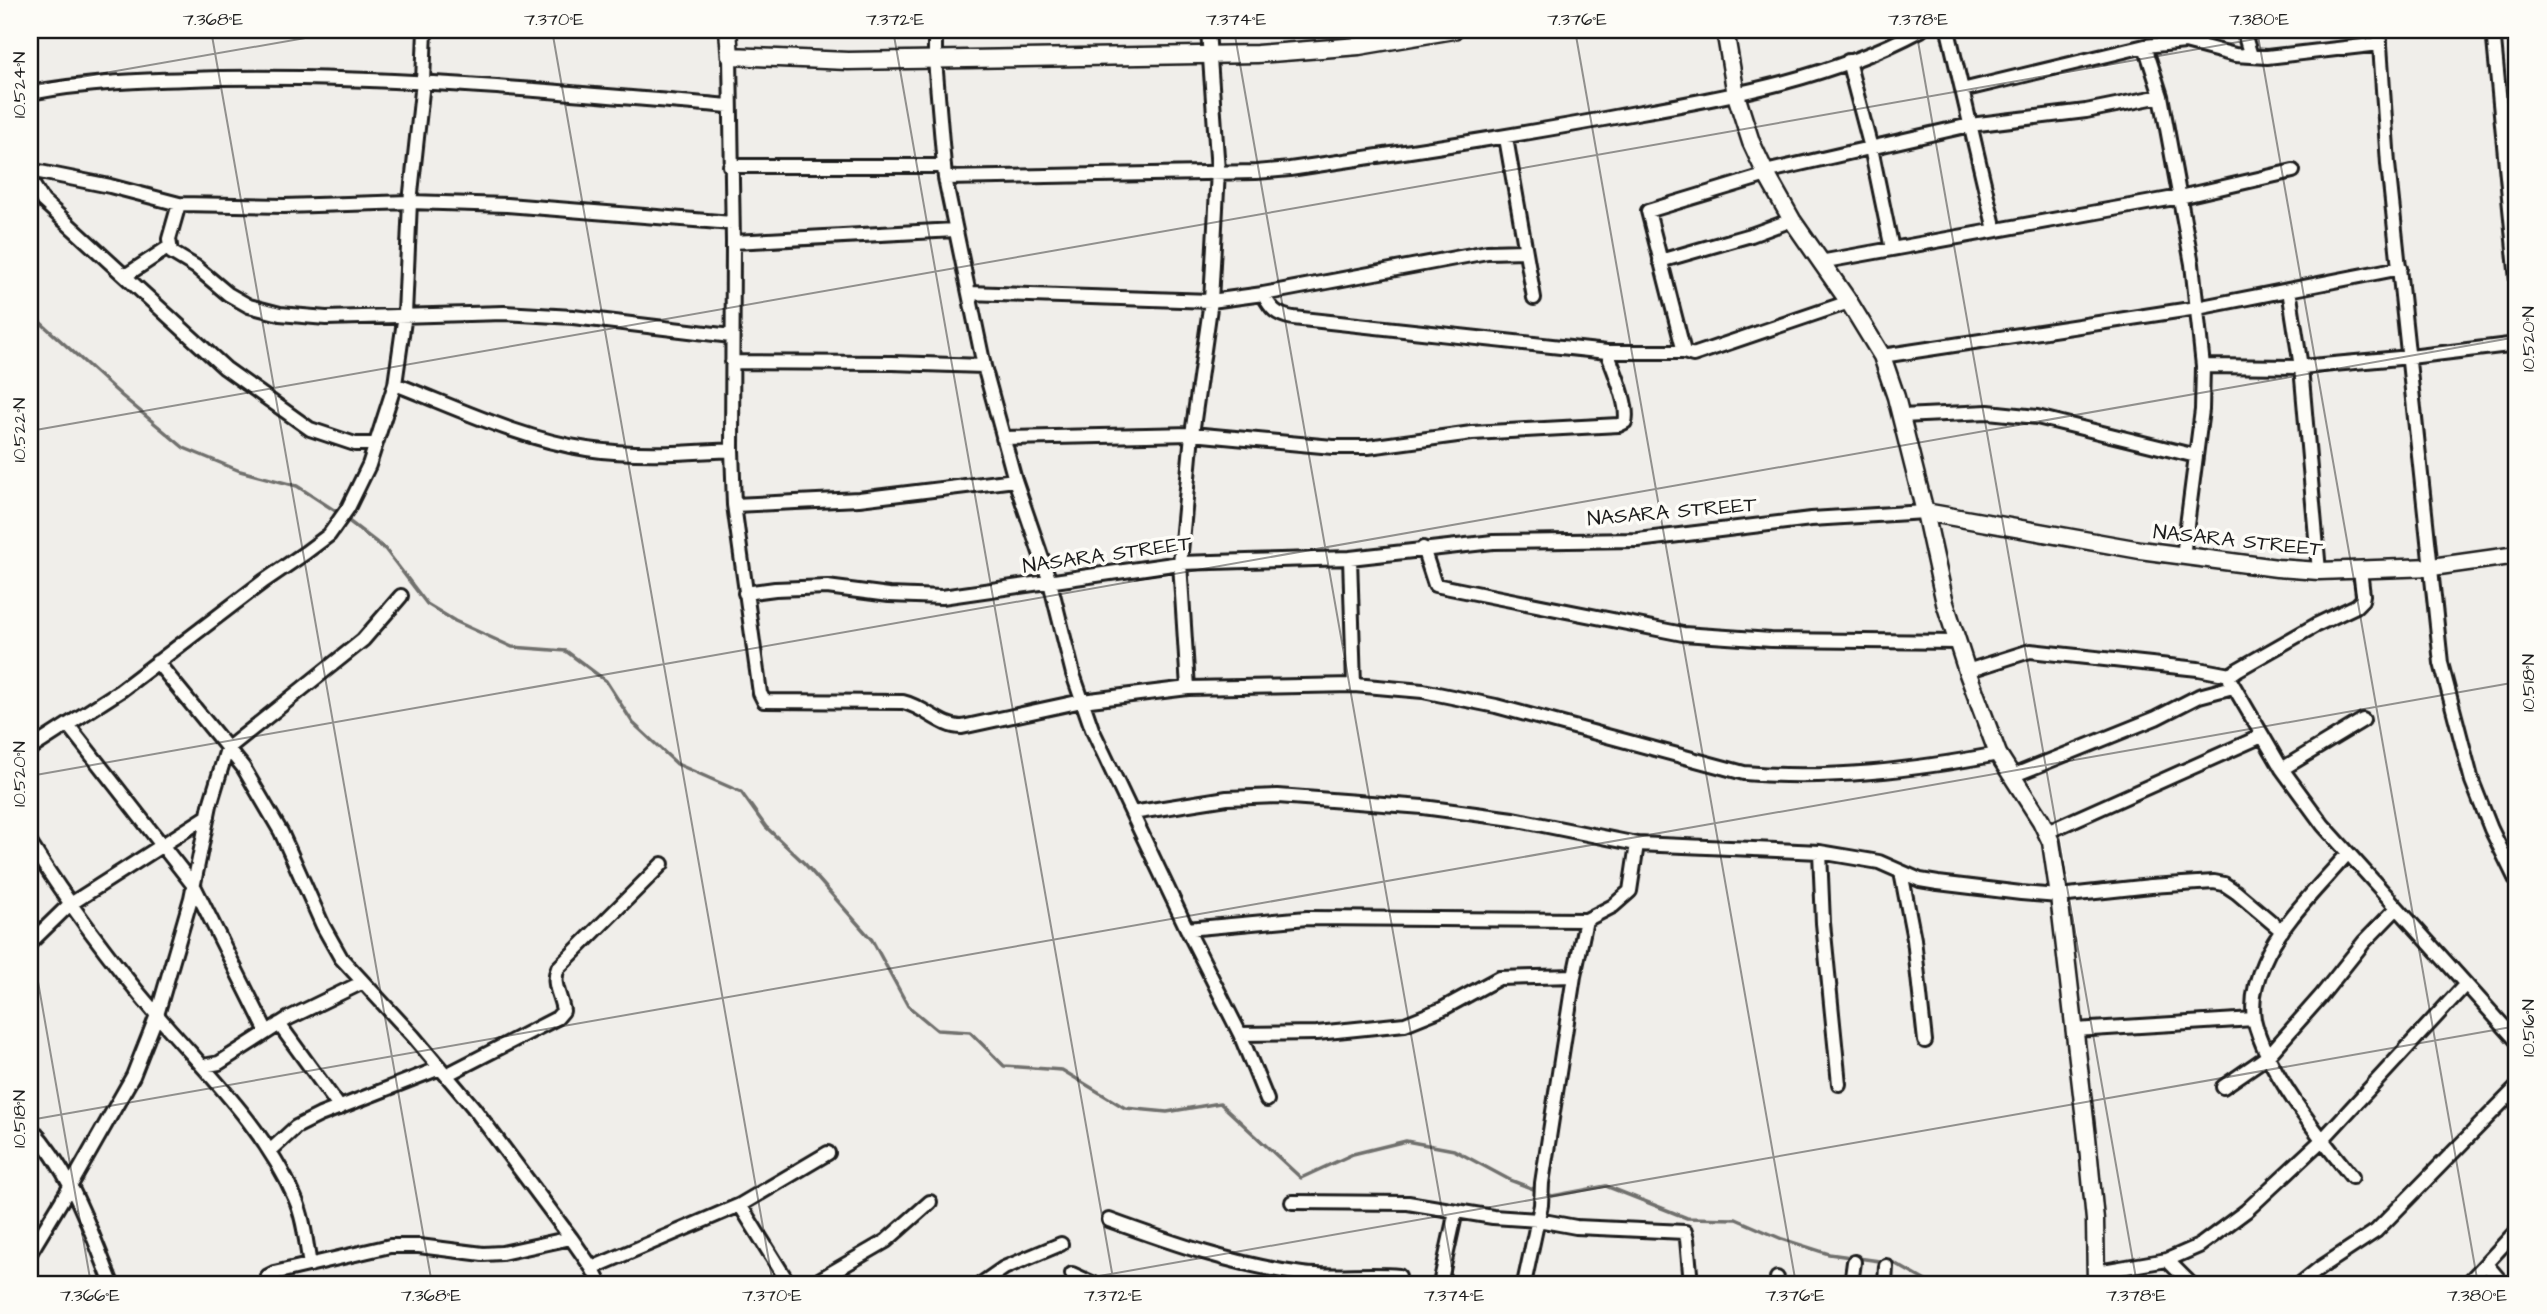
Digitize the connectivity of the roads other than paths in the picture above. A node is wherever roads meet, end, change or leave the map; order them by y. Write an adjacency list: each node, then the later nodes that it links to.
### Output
1 (425, 30): 19 (street)
2 (728, 30): 15 (street)
3 (935, 30): 17 (street)
4 (1208, 30): 14 (street)
5 (1454, 30): 14 (street)
6 (1725, 30): 22 (street)
7 (1921, 30): 18 (street)
8 (1948, 30): 20 (street)
9 (2243, 30): 16 (street)
10 (2379, 30): 12 (street)
11 (2493, 30): 50 (street)
12 (2380, 44): 16 (street); 48 (street)
13 (2145, 46): 16 (street); 20 (street); 23 (street)
14 (1209, 55): 17 (street); 30 (street)
15 (730, 56): 17 (street); 24 (street)
16 (2251, 56)
17 (935, 61): 32 (street)
18 (1847, 61): 22 (street); 27 (street)
19 (424, 82): 21 (street); 24 (street); 36 (street)
20 (1962, 90): 25 (street)
21 (30, 93)
22 (1736, 95): 26 (street); 33 (street)
23 (2161, 96): 25 (street); 35 (street)
24 (729, 106): 28 (street)
25 (1970, 125): 27 (street); 41 (street)
26 (1506, 138): 30 (street); 45 (street)
27 (1871, 148): 33 (street); 44 (street)
28 (730, 166): 32 (street); 39 (street)
29 (30, 170): 37 (street)
30 (1218, 171): 32 (street); 55 (street)
31 (2293, 171): 35 (street)
32 (944, 172): 40 (street)
33 (1766, 173): 38 (street); 46 (street)
34 (30, 180): 49 (street)
35 (2180, 197): 41 (street); 57 (street)
36 (410, 202): 37 (street); 39 (street); 58 (street)
37 (179, 204): 43 (street)
38 (1792, 220): 46 (street); 47 (street)
39 (732, 223): 42 (street)
40 (956, 230): 42 (street); 52 (street)
41 (1995, 230): 44 (street)
42 (733, 242): 59 (street)
43 (169, 247): 49 (street); 58 (street)
44 (1892, 249): 47 (street)
45 (1525, 251): 53 (street); 54 (street)
46 (1660, 261): 62 (street)
47 (1820, 262): 56 (street)
48 (2400, 268): 51 (street); 64 (street)
49 (125, 276): 73 (street)
50 (2517, 281)
51 (2289, 290): 57 (street); 68 (street)
52 (969, 293): 55 (street); 66 (street)
53 (1262, 294): 55 (street); 61 (street)
54 (1534, 298)
55 (1211, 301): 71 (street)
56 (1849, 302): 62 (street); 63 (street)
57 (2197, 308): 63 (street); 67 (street)
58 (405, 314): 59 (street); 69 (street)
59 (731, 336): 65 (street)
60 (2517, 344): 64 (street)
61 (1607, 352): 62 (street); 71 (street)
62 (1684, 352)
63 (1882, 356): 70 (street)
64 (2410, 358): 68 (street); 84 (street)
65 (732, 362): 66 (street); 74 (street)
66 (984, 366): 72 (street)
67 (2203, 366): 68 (street); 75 (street)
68 (2301, 367): 86 (street)
69 (395, 384): 73 (street); 74 (street)
70 (1900, 416): 75 (street); 78 (street)
71 (1192, 434): 72 (street); 83 (street)
72 (1003, 438): 76 (street)
73 (375, 444): 91 (street)
74 (732, 450): 77 (street)
75 (2196, 456): 81 (street)
76 (1015, 480): 77 (street); 87 (street)
77 (734, 505): 88 (street)
78 (1925, 512): 79 (street, NASARA STREET); 81 (street, NASARA STREET); 90 (street)
79 (1423, 548): 82 (street, NASARA STREET); 90 (street)
80 (2517, 555): 84 (street, NASARA STREET)
81 (2183, 556): 86 (street, NASARA STREET)
82 (1350, 558): 83 (street, NASARA STREET); 94 (street)
83 (1180, 562): 87 (street, NASARA STREET); 95 (street)
84 (2432, 567): 85 (street, NASARA STREET); 114 (street)
85 (2360, 569): 86 (street, NASARA STREET); 93 (street)
86 (2319, 571)
87 (1050, 582): 88 (street, NASARA STREET); 96 (street)
88 (745, 593): 96 (street)
89 (401, 596): 101 (street)
90 (1957, 642): 92 (street)
91 (157, 662): 98 (street); 101 (street)
92 (1967, 671): 93 (street); 102 (street)
93 (2231, 681): 99 (street); 104 (street)
94 (1354, 685): 95 (street); 102 (street)
95 (1188, 688): 96 (street)
96 (1082, 701): 105 (street)
97 (2363, 720): 103 (street)
98 (68, 725): 100 (street); 109 (street)
99 (2262, 736): 103 (street); 107 (street)
100 (30, 749)
101 (228, 749): 106 (street); 126 (street)
102 (1998, 754): 104 (street)
103 (2282, 769): 112 (street)
104 (2011, 776): 107 (street)
105 (1132, 813): 110 (street); 122 (street)
106 (208, 816): 109 (street); 117 (street)
107 (2047, 832): 118 (street)
108 (30, 843): 119 (street)
109 (163, 844): 117 (street); 119 (street)
110 (1637, 845): 111 (street); 121 (street)
111 (1820, 852): 115 (street); 139 (street)
112 (2348, 853): 120 (street); 123 (street)
113 (662, 864): 138 (street)
114 (2513, 866): 116 (street)
115 (1901, 872): 118 (street); 134 (street)
116 (2517, 882)
117 (194, 886): 128 (street); 132 (street)
118 (2059, 896): 123 (street); 131 (street)
119 (69, 905): 124 (street); 128 (street)
120 (2397, 908): 127 (street); 136 (street)
121 (1586, 920): 122 (street); 125 (street)
122 (1187, 929): 133 (street)
123 (2283, 931): 129 (street)
124 (30, 943)
125 (1574, 976): 133 (street); 155 (street)
126 (361, 983): 130 (street); 138 (street)
127 (2465, 985): 135 (street); 145 (street)
128 (157, 1015): 137 (street); 149 (street)
129 (2254, 1019): 131 (street); 136 (street)
130 (279, 1024): 132 (street); 143 (street)
131 (2075, 1030): 168 (street)
132 (267, 1032): 137 (street)
133 (1240, 1034): 142 (street)
134 (1925, 1041)
135 (2517, 1041)
136 (2268, 1056): 140 (street); 145 (street)
137 (204, 1066): 146 (street)
138 (443, 1071): 143 (street); 157 (street)
139 (1839, 1084)
140 (2223, 1087)
141 (2517, 1087): 183 (street)
142 (1267, 1100)
143 (340, 1108): 146 (street)
144 (30, 1127): 149 (street)
145 (2322, 1139): 148 (street); 160 (street)
146 (270, 1151): 163 (street)
147 (828, 1153): 152 (street)
148 (2352, 1177)
149 (71, 1185): 159 (street); 170 (street)
150 (930, 1202): 174 (street)
151 (1293, 1202): 153 (street)
152 (740, 1205): 165 (street); 173 (street)
153 (1456, 1211): 155 (street); 177 (street)
154 (1109, 1220): 169 (street)
155 (1538, 1220): 178 (street); 179 (street)
156 (2517, 1230): 162 (street)
157 (571, 1238): 163 (street); 165 (street)
158 (1061, 1244): 175 (street)
159 (30, 1253)
160 (2167, 1259): 168 (street); 182 (street)
161 (1854, 1262): 180 (street)
162 (2486, 1264): 184 (street); 185 (street)
163 (310, 1265): 171 (street)
164 (1886, 1266): 181 (street)
165 (592, 1268): 172 (street)
166 (1072, 1273): 176 (street)
167 (1399, 1276): 169 (street)
168 (2097, 1278)
169 (1303, 1279)
170 (112, 1284)
171 (266, 1284)
172 (600, 1284)
173 (789, 1284)
174 (812, 1284)
175 (981, 1284)
176 (1094, 1284)
177 (1440, 1284)
178 (1524, 1284)
179 (1691, 1284)
180 (1851, 1284)
181 (1885, 1284)
182 (2191, 1284)
183 (2300, 1284)
184 (2468, 1284)
185 (2503, 1284)

